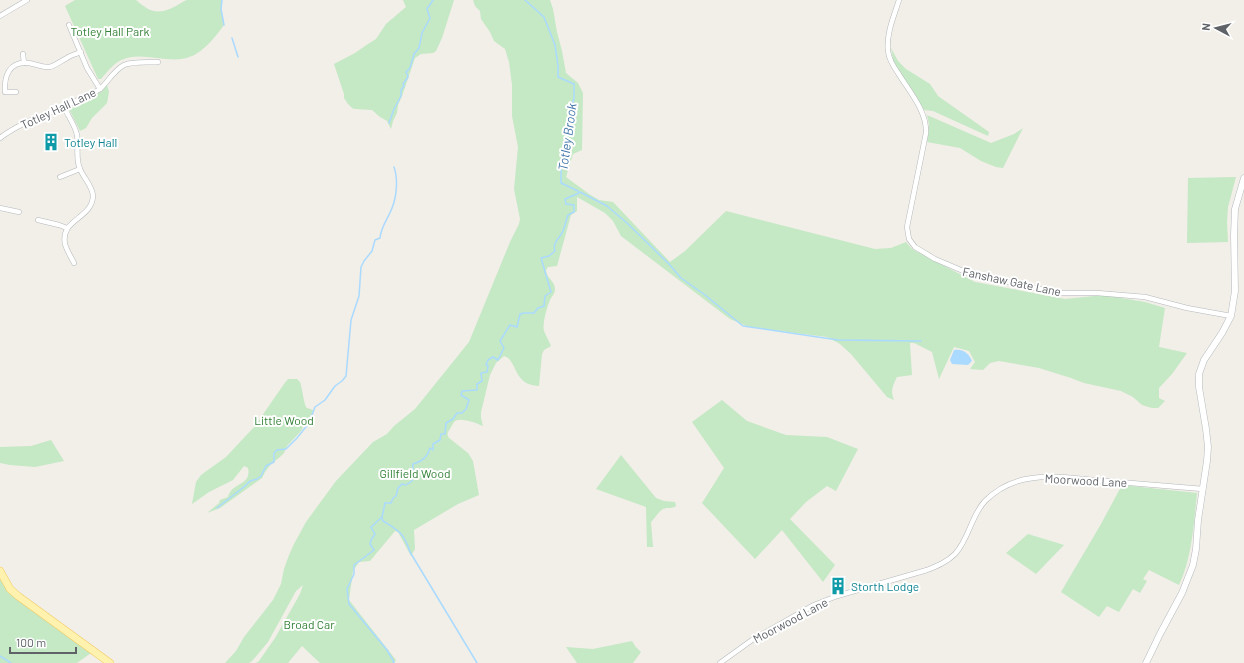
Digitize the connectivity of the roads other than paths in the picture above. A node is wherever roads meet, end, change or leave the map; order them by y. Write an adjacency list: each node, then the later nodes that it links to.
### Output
1 (27, 0): 3 (street)
2 (899, 0): 21 (street, Fanshaw Gate Lane)
3 (0, 16)
4 (69, 25): 5 (street)
5 (81, 52): 8 (street); 9 (street)
6 (23, 54): 8 (street)
7 (158, 62): 9 (street, Totley Hall Lane)
8 (24, 63): 10 (street)
9 (100, 89): 11 (street, Totley Hall Lane)
10 (16, 92)
11 (64, 107): 12 (street, Totley Hall Lane); 13 (street)
12 (0, 138)
13 (80, 169): 14 (street); 19 (street)
14 (60, 177)
15 (1244, 178): 21 (main road)
16 (0, 209): 17 (street)
17 (18, 212)
18 (38, 220): 19 (street)
19 (66, 228): 20 (street)
20 (74, 263)
21 (1230, 316): 22 (main road)
22 (1203, 489): 25 (street, Moorwood Lane); 26 (main road)
23 (0, 571): 24 (main road)
24 (110, 663)
25 (720, 663)
26 (1146, 663)

